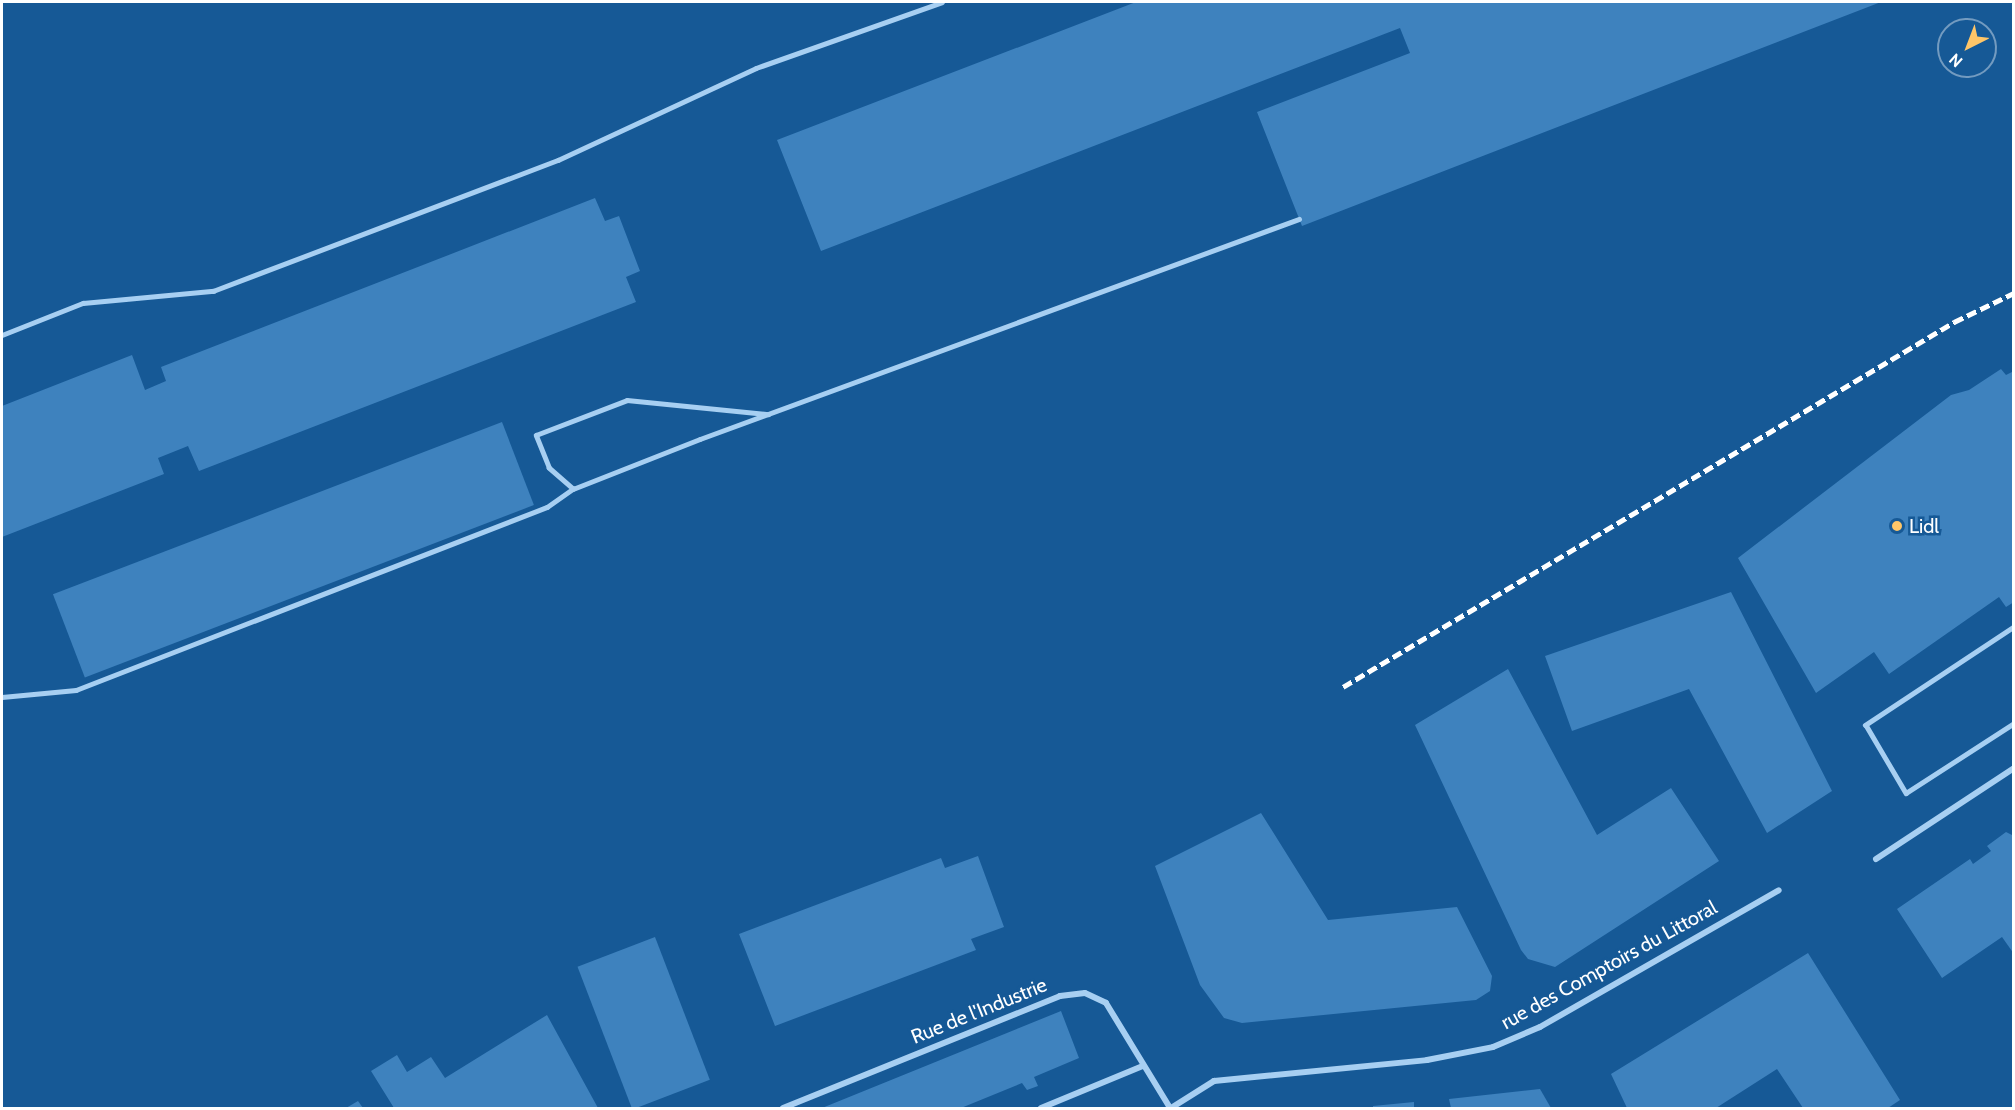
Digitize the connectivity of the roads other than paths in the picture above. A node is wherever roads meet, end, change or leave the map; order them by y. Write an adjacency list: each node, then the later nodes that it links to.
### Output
1 (942, 2): 3 (lane)
2 (1299, 219): 4 (lane)
3 (2, 335)
4 (770, 414): 5 (lane); 5 (lane)
5 (573, 489): 7 (lane)
6 (2013, 627): 8 (lane)
7 (2, 697)
8 (2013, 723)
9 (2013, 768): 10 (street)
10 (1876, 859)
11 (1779, 890): 15 (street, rue des Comptoirs du Littoral)
12 (1143, 1066): 13 (street, Rue de l'Industrie); 14 (street); 15 (street, Rue de l'Industrie)
13 (783, 1108)
14 (1041, 1108)
15 (1170, 1108)

